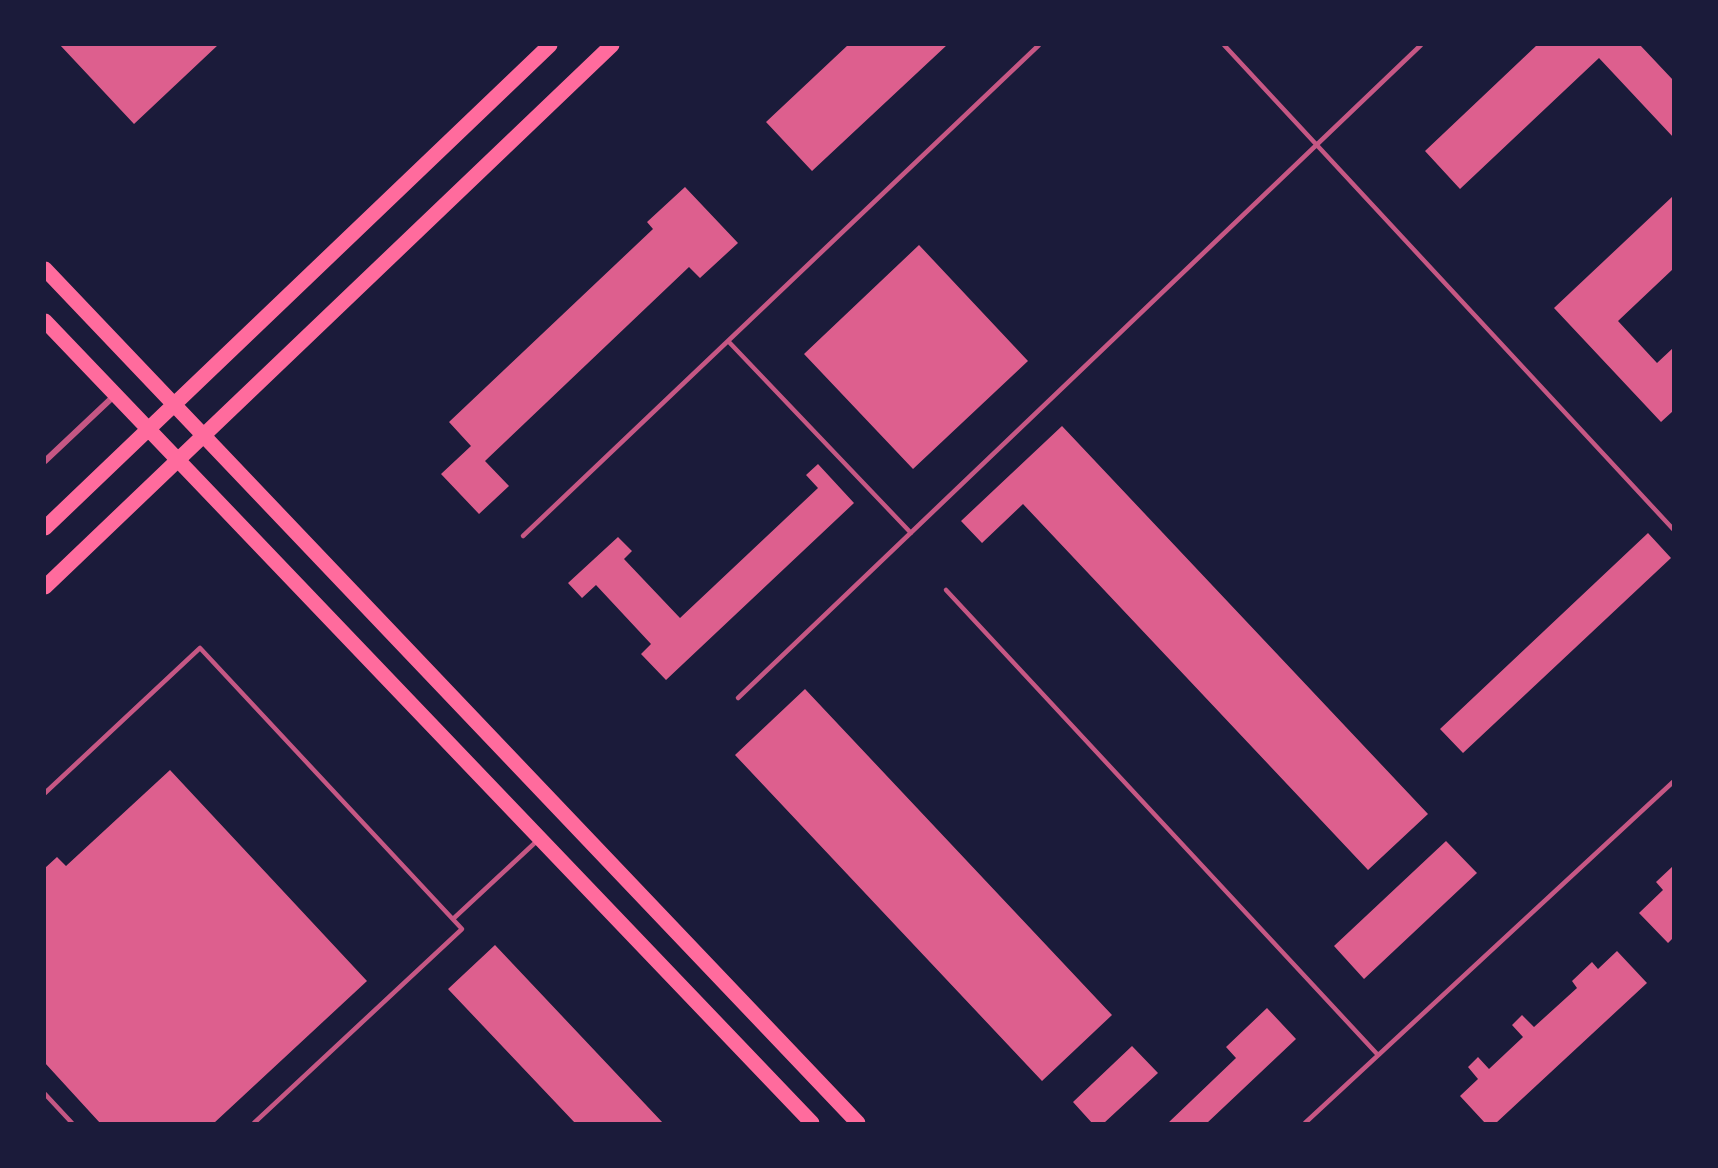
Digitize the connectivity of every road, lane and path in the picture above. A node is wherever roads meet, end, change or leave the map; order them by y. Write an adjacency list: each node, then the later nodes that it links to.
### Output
1 (550, 45): 11 (main road)
2 (612, 45): 13 (main road)
3 (1039, 45): 9 (lane)
4 (1224, 45): 6 (lane)
5 (1421, 45): 6 (lane)
6 (1317, 144): 17 (lane); 18 (lane)
7 (45, 269): 11 (main road)
8 (45, 321): 10 (main road)
9 (728, 341): 18 (lane); 19 (lane)
10 (115, 394): 12 (main road); 14 (street)
11 (174, 405): 12 (main road); 13 (main road)
12 (149, 429): 15 (main road); 16 (main road)
13 (203, 436): 15 (main road); 32 (main road)
14 (45, 460)
15 (178, 460): 20 (main road); 25 (main road)
16 (45, 528)
17 (1673, 529)
18 (911, 533): 22 (lane)
19 (523, 536)
20 (45, 587)
21 (946, 590): 27 (lane)
22 (738, 699)
23 (1673, 782): 27 (lane)
24 (45, 793): 26 (lane)
25 (540, 838): 26 (lane); 31 (main road)
26 (453, 919): 30 (lane)
27 (1378, 1055): 33 (lane)
28 (45, 1094): 29 (lane)
29 (72, 1123)
30 (254, 1123)
31 (812, 1123)
32 (858, 1123)
33 (1305, 1123)

